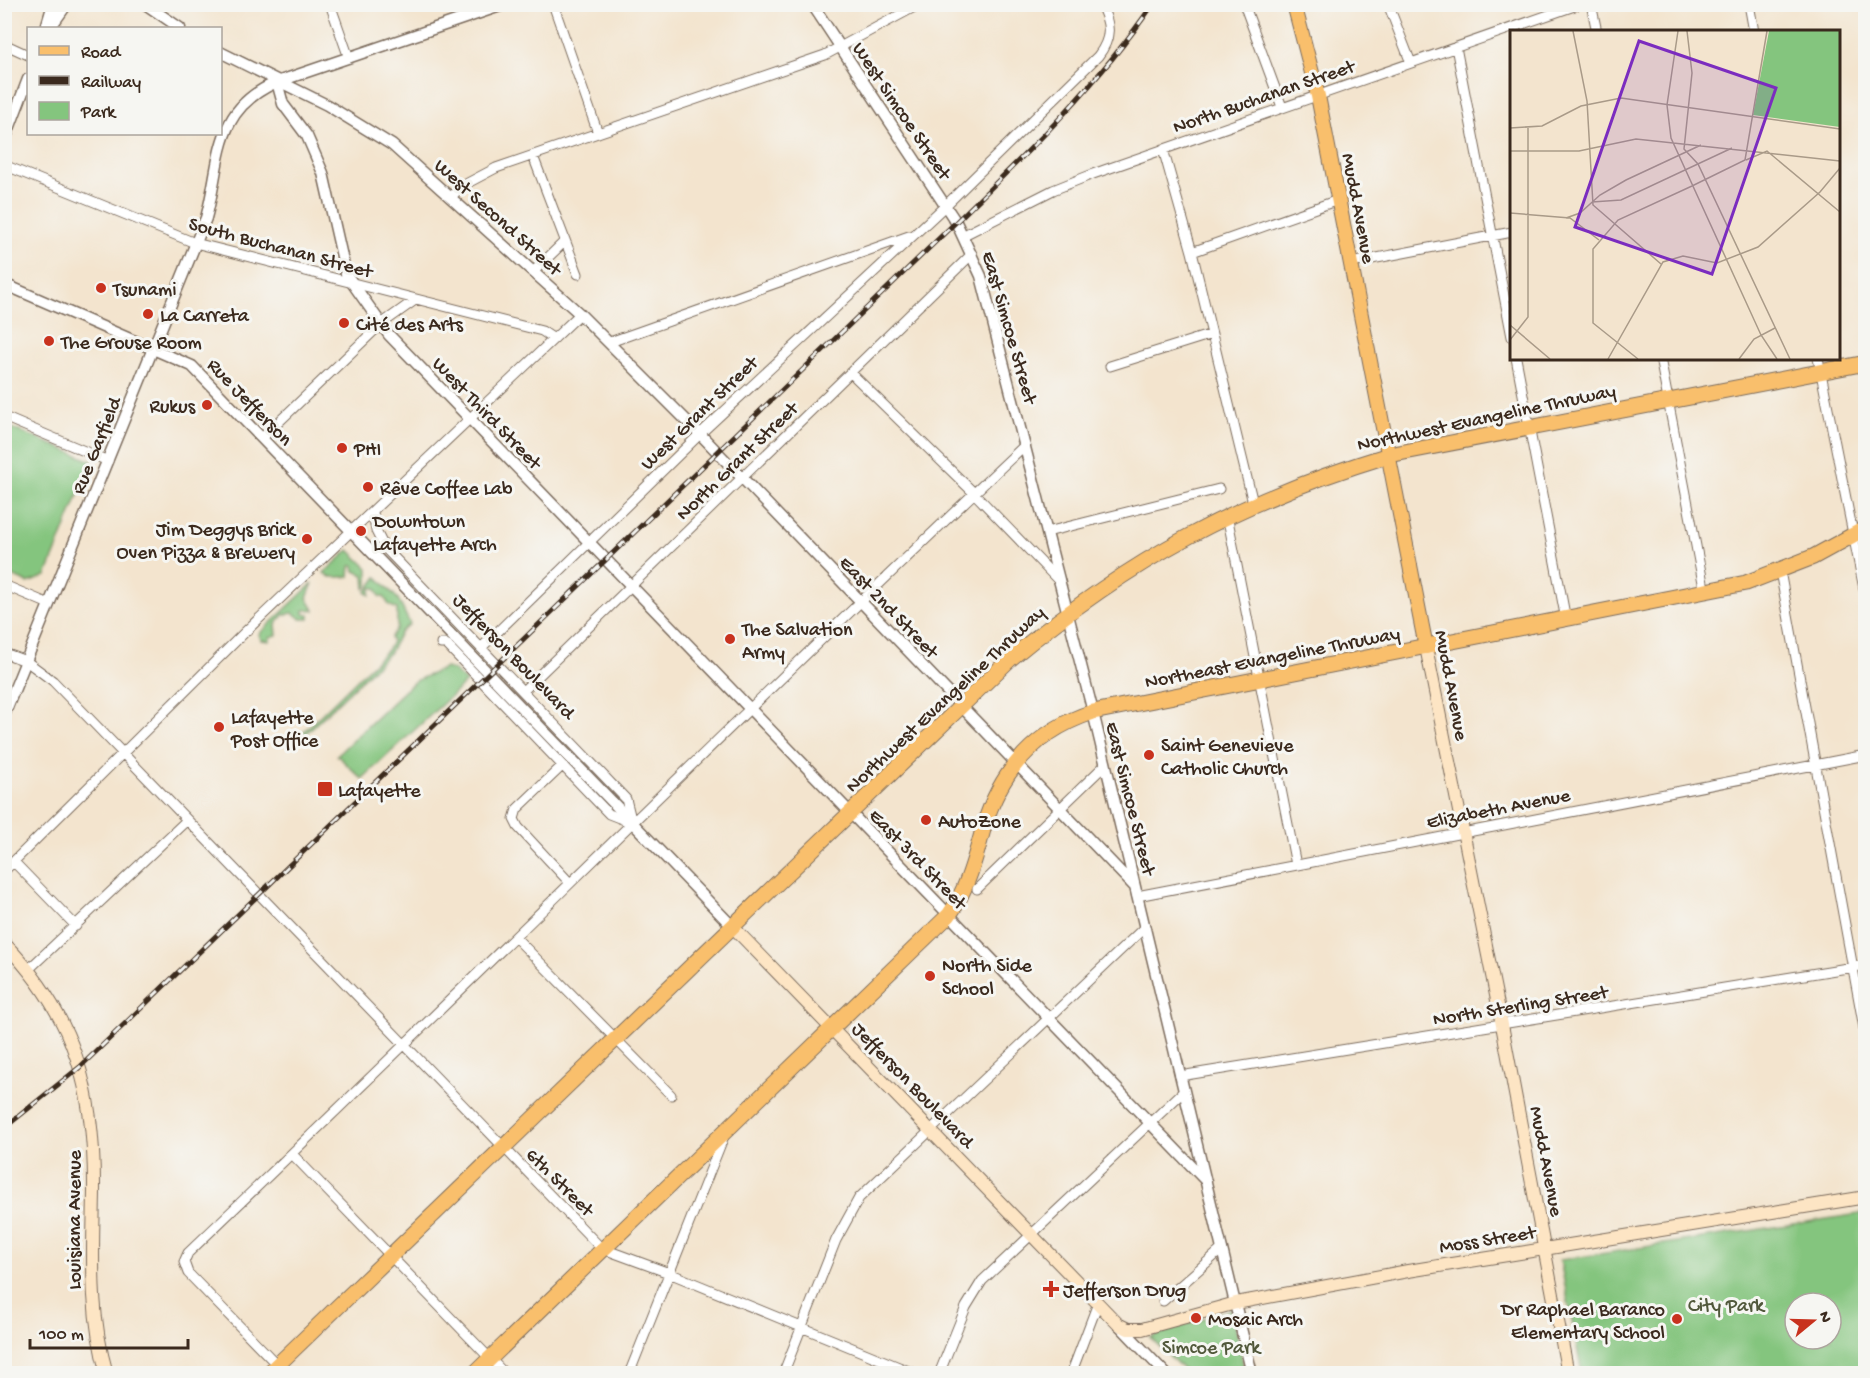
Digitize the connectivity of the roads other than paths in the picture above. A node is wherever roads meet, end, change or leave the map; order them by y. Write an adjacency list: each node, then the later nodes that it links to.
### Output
1 (53, 4): 16 (street)
2 (67, 4): 17 (street)
3 (145, 4): 18 (street)
4 (330, 4): 26 (street)
5 (506, 4): 26 (street, Rue Garfield)
6 (553, 4): 32 (street)
7 (812, 4): 23 (street, West Simcoe Street)
8 (920, 4): 23 (street)
9 (1100, 4): 39 (street, West Grant Street)
10 (1244, 4): 31 (street)
11 (1294, 4): 30 (main road, Mudd Avenue)
12 (1388, 4): 27 (street)
13 (1580, 4): 22 (street, North Buchanan Street)
14 (1591, 4): 19 (street)
15 (1749, 4): 20 (street)
16 (48, 27)
17 (49, 27)
18 (179, 27)
19 (1597, 30)
20 (1754, 30)
21 (4, 44): 25 (street)
22 (1456, 47): 27 (street, North Buchanan Street); 43 (street)
23 (841, 48): 32 (street); 39 (street, West Simcoe Street)
24 (222, 53): 29 (street, West Second Street)
25 (27, 55)
26 (349, 58): 29 (street, Rue Garfield)
27 (1411, 63): 30 (street, North Buchanan Street)
28 (27, 82): 33 (street)
29 (277, 82): 37 (street, West Second Street); 45 (street, Rue Garfield); 52 (street, West Third Street)
30 (1318, 96): 31 (street, North Buchanan Street); 38 (main road, Mudd Avenue)
31 (1282, 108): 34 (street, North Buchanan Street)
32 (598, 133): 35 (street)
33 (4, 142)
34 (1163, 149): 42 (street, North Buchanan Street); 46 (street)
35 (533, 156): 37 (street); 44 (street)
36 (4, 165): 45 (street, South Buchanan Street)
37 (451, 197): 49 (street, West Second Street)
38 (1338, 200): 46 (street); 48 (main road, Mudd Avenue)
39 (945, 206): 41 (street, West Grant Street); 42 (street, West Simcoe Street)
40 (1510, 232): 43 (street)
41 (915, 234): 59 (street); 71 (street, West Grant Street)
42 (964, 235): 47 (street, East Simcoe Street)
43 (1492, 236): 48 (street); 56 (street)
44 (565, 241): 49 (street); 50 (street)
45 (195, 243): 52 (street, South Buchanan Street); 60 (street, Rue Garfield)
46 (1192, 252): 57 (street)
47 (972, 254): 66 (street, North Grant Street); 73 (street, East Simcoe Street)
48 (1351, 263): 75 (main road, Mudd Avenue)
49 (533, 272): 54 (street, West Second Street)
50 (578, 274)
51 (4, 284): 60 (street, Rue Jefferson)
52 (351, 284): 53 (street, South Buchanan Street); 55 (street, West Third Street)
53 (415, 300): 55 (street); 58 (street, South Buchanan Street)
54 (580, 314): 58 (street); 59 (street, West Second Street)
55 (380, 325): 69 (street, West Third Street); 72 (street)
56 (1510, 327)
57 (1212, 334): 65 (street); 80 (street)
58 (554, 339): 69 (street)
59 (610, 342): 71 (street, West Second Street)
60 (154, 348): 72 (street, Rue Jefferson); 76 (street, Rue Garfield)
61 (1516, 360): 70 (street)
62 (1660, 360): 67 (street)
63 (1866, 363): 64 (highway, Northwest Evangeline Thruway)
64 (1819, 365): 67 (highway, Northwest Evangeline Thruway); 85 (street)
65 (1110, 366)
66 (851, 373): 77 (street, North Grant Street); 79 (street)
67 (1668, 400): 70 (highway, Northwest Evangeline Thruway); 92 (street)
68 (4, 417): 76 (street)
69 (471, 420): 81 (street); 86 (street, West Third Street)
70 (1529, 426): 75 (highway, Northwest Evangeline Thruway); 97 (street)
71 (700, 434): 74 (street, West Second Street); 86 (street, West Grant Street)
72 (262, 438): 83 (street, Rue Jefferson)
73 (1025, 445): 79 (street); 84 (street, East Simcoe Street)
74 (718, 454): 77 (street, East 2nd Street)
75 (1389, 455): 80 (highway, Northwest Evangeline Thruway); 99 (main road, Mudd Avenue)
76 (108, 461): 95 (street, Rue Garfield)
77 (742, 478): 91 (street, North Grant Street); 94 (street, East 2nd Street)
78 (1219, 489): 84 (street)
79 (974, 493): 89 (street); 94 (street)
80 (1253, 503): 82 (highway, Northwest Evangeline Thruway)
81 (373, 512): 83 (street); 100 (street, Jefferson Boulevard)
82 (1227, 514): 96 (highway, Northwest Evangeline Thruway); 103 (street)
83 (353, 531): 109 (street); 118 (street, Jefferson Boulevard)
84 (1047, 532): 89 (street, East Simcoe Street)
85 (1859, 532): 88 (highway, Northeast Evangeline Thruway); 93 (street)
86 (590, 543): 87 (street, West Third Street); 100 (street, West Grant Street)
87 (606, 560): 91 (street, East 3rd Street)
88 (1780, 571): 92 (highway, Northeast Evangeline Thruway); 113 (street)
89 (1059, 581): 96 (street, East Simcoe Street)
90 (4, 585): 95 (street)
91 (632, 587): 104 (street, North Grant Street); 106 (street, East 3rd Street)
92 (1705, 593): 97 (highway, Northeast Evangeline Thruway)
93 (1866, 599)
94 (859, 600): 105 (street, East 2nd Street); 106 (street)
95 (50, 604): 102 (street, Rue Garfield)
96 (1067, 613): 105 (highway, Northwest Evangeline Thruway); 107 (street, East Simcoe Street)
97 (1566, 620): 99 (highway, Northeast Evangeline Thruway)
98 (441, 644): 114 (street, Jefferson Boulevard)
99 (1426, 647): 103 (highway, Northeast Evangeline Thruway); 119 (main road, Mudd Avenue)
100 (481, 648): 104 (street, Jefferson Boulevard)
101 (4, 654): 102 (street, 6th Street)
102 (26, 661): 108 (street, Rue Garfield); 109 (street, 6th Street)
103 (1259, 679): 107 (highway, Northeast Evangeline Thruway); 121 (street)
104 (523, 691): 118 (street, Jefferson Boulevard)
105 (962, 705): 111 (street, East 2nd Street); 116 (highway, Northwest Evangeline Thruway)
106 (750, 710): 116 (street, East 3rd Street); 118 (street)
107 (1093, 712): 111 (highway, Northeast Evangeline Thruway); 112 (street, East Simcoe Street)
108 (4, 715)
109 (125, 754): 117 (street, 6th Street); 120 (street)
110 (1866, 755): 113 (street, Elizabeth Avenue)
111 (1016, 763): 115 (street, East 2nd Street); 126 (highway, Northeast Evangeline Thruway)
112 (1106, 765): 115 (street); 125 (street, East Simcoe Street)
113 (1815, 765): 119 (street, Elizabeth Avenue); 133 (street)
114 (562, 766): 118 (street, Jefferson Boulevard); 123 (street)
115 (1060, 809): 124 (street); 125 (street, East 2nd Street)
116 (850, 813): 126 (street, East 3rd Street); 128 (highway, Northwest Evangeline Thruway)
117 (187, 820): 127 (street); 140 (street, 6th Street)
118 (632, 823): 123 (street); 128 (street, Jefferson Boulevard)
119 (1462, 832): 121 (street, Elizabeth Avenue); 136 (main road, Mudd Avenue)
120 (14, 862): 122 (street); 127 (street)
121 (1296, 865): 125 (street, Elizabeth Avenue)
122 (4, 871)
123 (570, 883): 130 (street)
124 (977, 889)
125 (1136, 892): 129 (street, East Simcoe Street)
126 (949, 915): 135 (street, East 3rd Street); 137 (highway, Northeast Evangeline Thruway)
127 (76, 926): 134 (street)
128 (732, 927): 137 (main road, Jefferson Boulevard); 138 (highway, Northwest Evangeline Thruway)
129 (1145, 927): 135 (street); 141 (street, East Simcoe Street)
130 (515, 938): 138 (street); 140 (street)
131 (4, 943): 134 (main road, Louisiana Avenue)
132 (1866, 965): 133 (street, North Sterling Street)
133 (1852, 968): 136 (street, North Sterling Street); 139 (street)
134 (29, 969): 164 (main road, Louisiana Avenue)
135 (1049, 1019): 144 (street, East 3rd Street); 145 (street)
136 (1502, 1025): 141 (street, North Sterling Street); 153 (main road, Mudd Avenue)
137 (833, 1029): 145 (main road, Jefferson Boulevard); 146 (highway, Northeast Evangeline Thruway)
138 (616, 1039): 143 (street); 147 (highway, Northwest Evangeline Thruway)
139 (1866, 1040)
140 (404, 1044): 147 (street, 6th Street); 148 (street)
141 (1180, 1076): 142 (street, East Simcoe Street)
142 (1184, 1091): 144 (street); 149 (street, East Simcoe Street)
143 (671, 1095)
144 (1149, 1123): 149 (street, East 3rd Street); 151 (street)
145 (932, 1130): 151 (main road, Jefferson Boulevard); 161 (street)
146 (726, 1131): 152 (highway, Northeast Evangeline Thruway); 156 (street)
147 (503, 1148): 152 (street, 6th Street); 155 (highway, Northwest Evangeline Thruway)
148 (292, 1154): 155 (street); 163 (street)
149 (1206, 1181): 154 (street, East Simcoe Street)
150 (1866, 1197): 153 (main road, Moss Street)
151 (1032, 1233): 158 (main road, Jefferson Boulevard); 170 (street)
152 (601, 1248): 156 (street, 6th Street); 162 (highway, Northeast Evangeline Thruway)
153 (1545, 1249): 159 (main road, Moss Street); 174 (main road, Mudd Avenue)
154 (1222, 1250): 157 (street); 159 (street, East Simcoe Street)
155 (390, 1256): 162 (street); 163 (highway, Northwest Evangeline Thruway)
156 (669, 1273): 161 (street, 6th Street); 167 (street)
157 (1163, 1301)
158 (1098, 1302): 160 (main road, Jefferson Boulevard); 171 (street)
159 (1236, 1303): 160 (main road, Moss Street); 173 (street, East Simcoe Street)
160 (1118, 1324): 172 (street, Jefferson Boulevard)
161 (802, 1326): 168 (street); 169 (street, 6th Street)
162 (489, 1359): 165 (highway, Northeast Evangeline Thruway); 166 (street)
163 (277, 1370)
164 (107, 1374)
165 (474, 1374)
166 (505, 1374)
167 (629, 1374)
168 (783, 1374)
169 (916, 1374)
170 (939, 1374)
171 (1071, 1374)
172 (1166, 1374)
173 (1252, 1374)
174 (1568, 1374)

